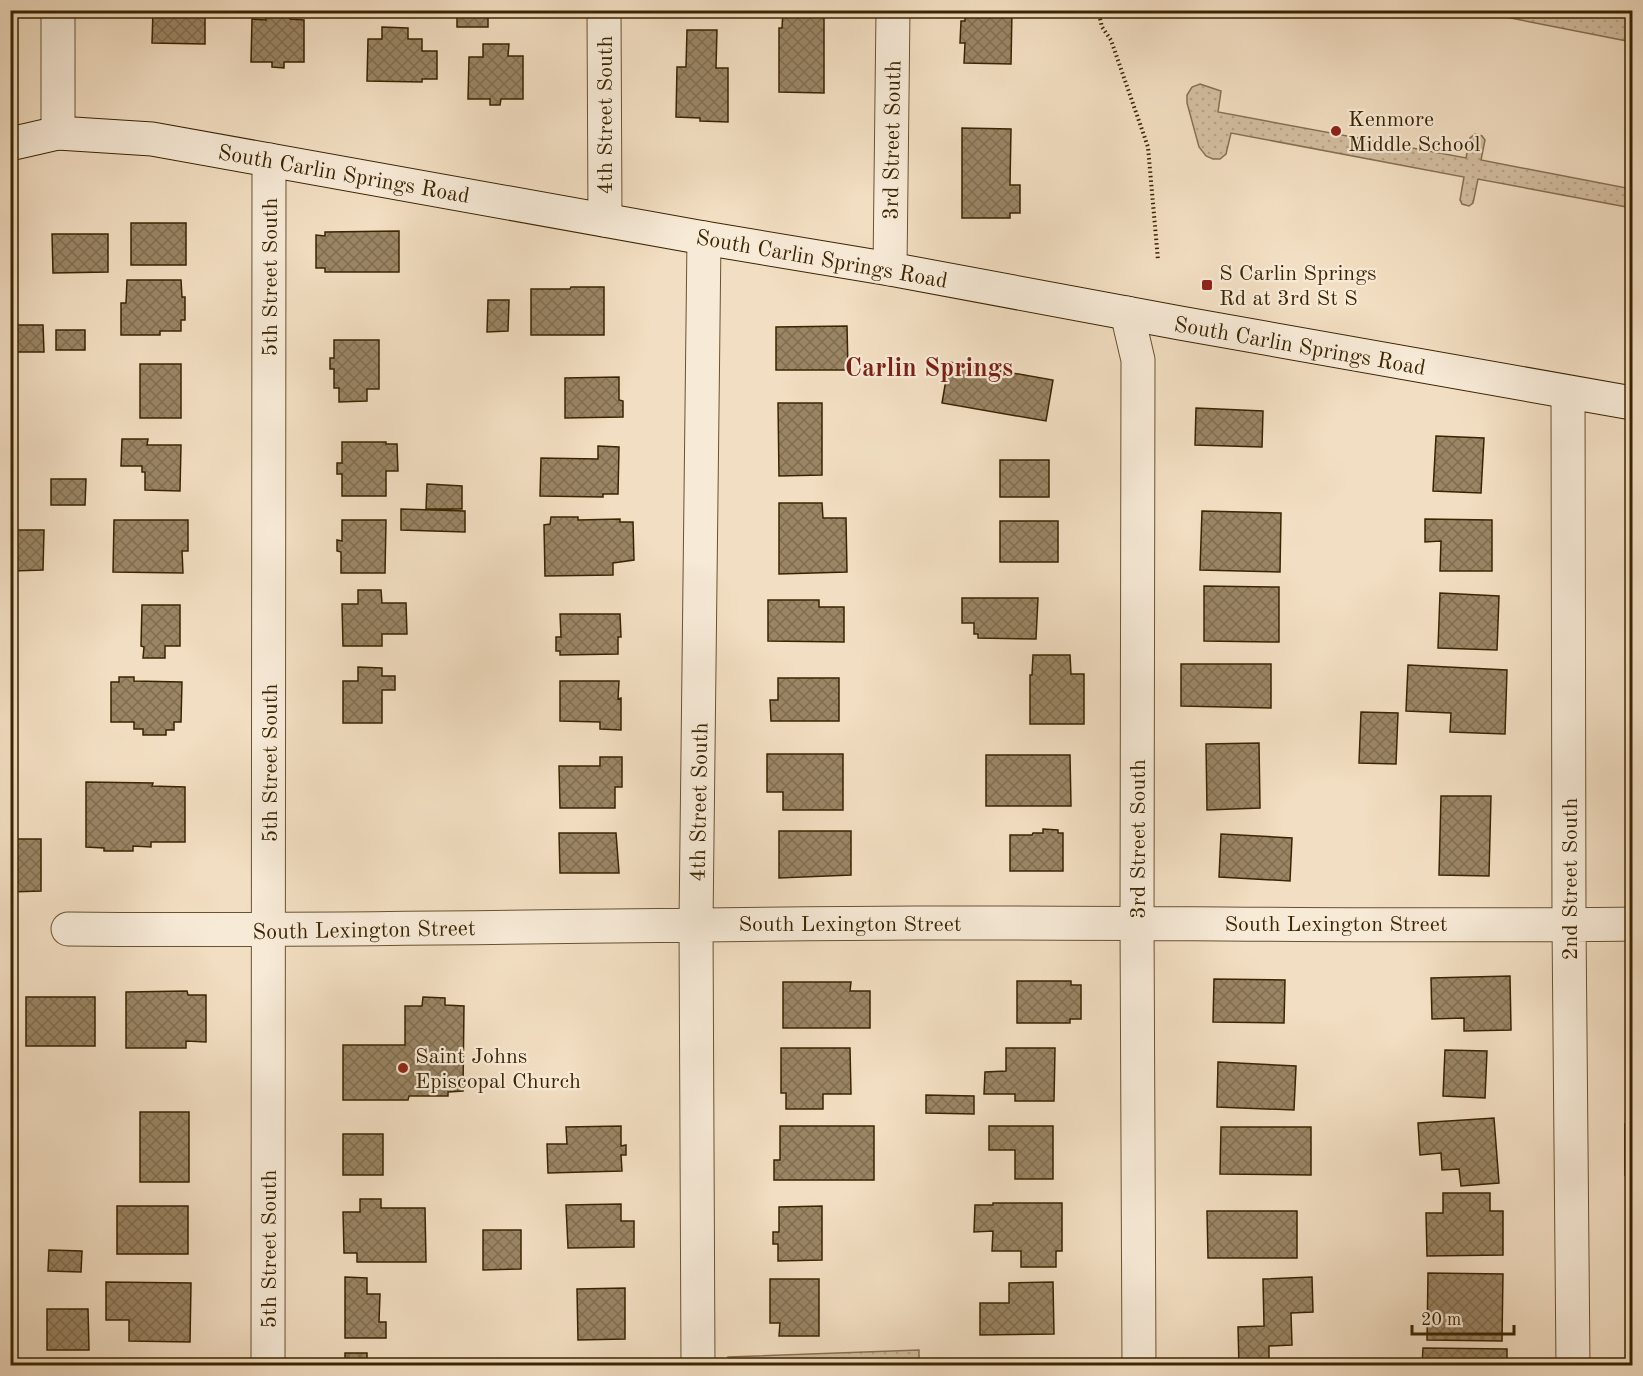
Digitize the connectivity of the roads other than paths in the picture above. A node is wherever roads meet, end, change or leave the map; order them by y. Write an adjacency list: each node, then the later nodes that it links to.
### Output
1 (58, 10): 4 (street)
2 (604, 10): 7 (street, 4th Street South)
3 (893, 10): 9 (street, 3rd Street South)
4 (58, 133): 5 (street, South Carlin Springs Road); 6 (street, South Carlin Springs Road)
5 (10, 144)
6 (269, 160): 7 (street, South Carlin Springs Road); 18 (street, 5th Street South)
7 (605, 220): 8 (street, South Carlin Springs Road)
8 (704, 238): 9 (street, South Carlin Springs Road); 14 (street, 4th Street South)
9 (890, 269): 10 (street, South Carlin Springs Road)
10 (1127, 313): 11 (street, South Carlin Springs Road); 13 (street, 3rd Street South)
11 (1568, 393): 12 (street, South Carlin Springs Road); 15 (street, 2nd Street South)
12 (1632, 403)
13 (1137, 922): 14 (street, South Lexington Street); 15 (street, South Lexington Street); 21 (street, 3rd Street South)
14 (696, 924): 18 (street, South Lexington Street); 20 (street, 4th Street South)
15 (1569, 924): 16 (street, South Lexington Street); 22 (street, 2nd Street South)
16 (1632, 924)
17 (68, 929): 18 (street, South Lexington Street)
18 (269, 931): 19 (street, 5th Street South)
19 (268, 1365)
20 (698, 1365)
21 (1138, 1365)
22 (1573, 1365)

